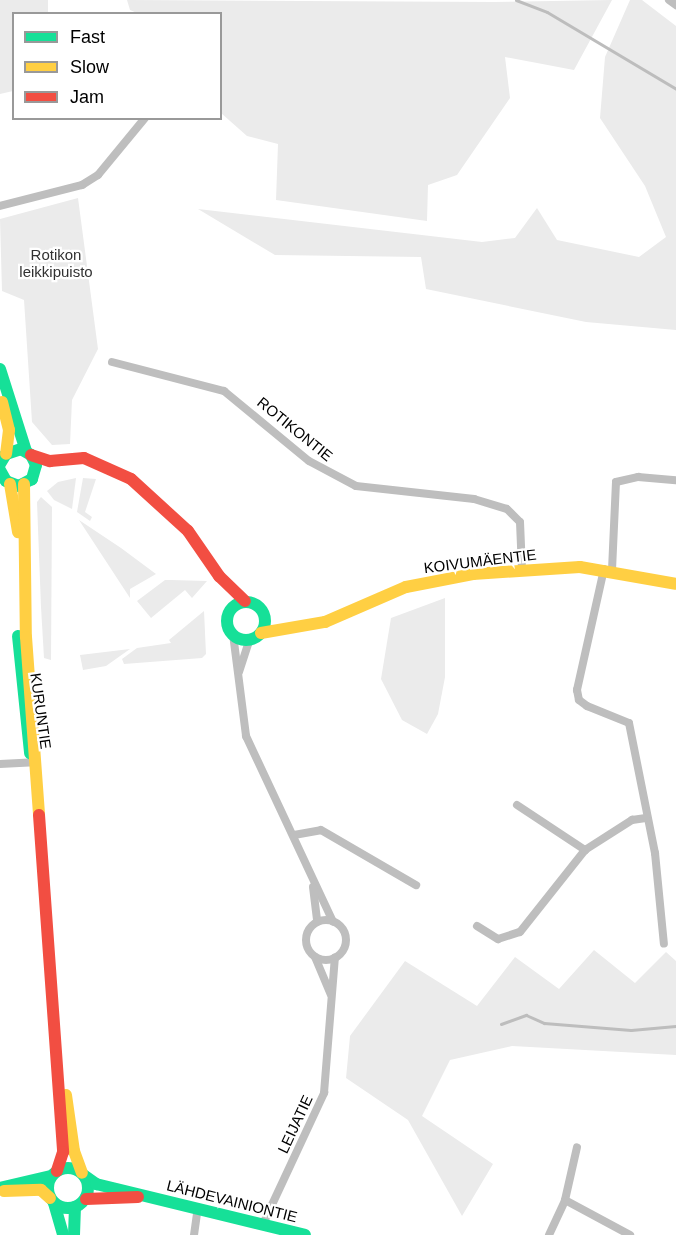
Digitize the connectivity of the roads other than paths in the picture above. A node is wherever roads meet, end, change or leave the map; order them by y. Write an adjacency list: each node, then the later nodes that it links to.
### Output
1 (669, 0): 2 (street)
2 (676, 5)
3 (143, 120): 4 (street)
4 (0, 206)
5 (112, 362): 15 (street, ROTIKONTIE)
6 (0, 369): 8 (main road)
7 (0, 388): 9 (main road)
8 (29, 453): 9 (main road); 10 (main road); 11 (main road)
9 (1, 465): 13 (main road)
10 (105, 465): 11 (main road); 17 (main road)
11 (34, 475): 14 (main road)
12 (676, 480): 16 (street)
13 (10, 484): 14 (main road); 26 (main road, KURUNTIE)
14 (24, 484): 26 (main road, KURUNTIE)
15 (522, 569): 16 (main road, KOIVUMÄENTIE); 22 (main road, KOIVUMÄENTIE)
16 (608, 570): 18 (main road, KOIVUMÄENTIE); 29 (street)
17 (219, 576): 19 (main road); 20 (main road)
18 (676, 584)
19 (245, 602): 20 (main road); 21 (main road)
20 (232, 608): 23 (main road)
21 (265, 617): 22 (main road); 24 (main road)
22 (294, 627): 24 (main road, KOIVUMÄENTIE)
23 (233, 634): 24 (main road); 25 (street, LEIJATIE)
24 (255, 636): 25 (street, LEIJATIE)
25 (238, 676): 30 (street, LEIJATIE)
26 (34, 762): 27 (street); 41 (main road, KURUNTIE)
27 (0, 764)
28 (517, 806): 31 (street)
29 (646, 818): 31 (street); 37 (street)
30 (294, 835): 32 (street, LEIJATIE); 33 (street)
31 (585, 850): 36 (street)
32 (311, 878): 34 (street, LEIJATIE); 35 (street, LEIJATIE)
33 (416, 885)
34 (317, 922): 35 (street); 38 (street, LEIJATIE)
35 (333, 922): 39 (street, LEIJATIE)
36 (477, 926)
37 (664, 944)
38 (314, 957): 39 (street); 40 (street, LEIJATIE)
39 (335, 957): 40 (street, LEIJATIE)
40 (331, 995): 52 (street, LEIJATIE)
41 (57, 1037): 43 (main road, KURUNTIE); 44 (main road, KURUNTIE)
42 (577, 1147): 49 (street)
43 (54, 1173): 44 (main road); 45 (main road); 48 (main road)
44 (84, 1175): 46 (main road, LÄHDEVAINIONTIE); 47 (main road)
45 (0, 1190): 48 (main road)
46 (151, 1197): 47 (main road, LÄHDEVAINIONTIE); 51 (main road, LÄHDEVAINIONTIE)
47 (86, 1198): 50 (main road)
48 (52, 1200): 50 (main road); 53 (main road)
49 (565, 1200): 57 (street); 58 (street)
50 (75, 1207): 54 (main road)
51 (198, 1207): 52 (main road, LÄHDEVAINIONTIE); 55 (street)
52 (263, 1224): 56 (main road, LÄHDEVAINIONTIE)
53 (63, 1235)
54 (74, 1235)
55 (194, 1235)
56 (305, 1235)
57 (549, 1235)
58 (630, 1235)

